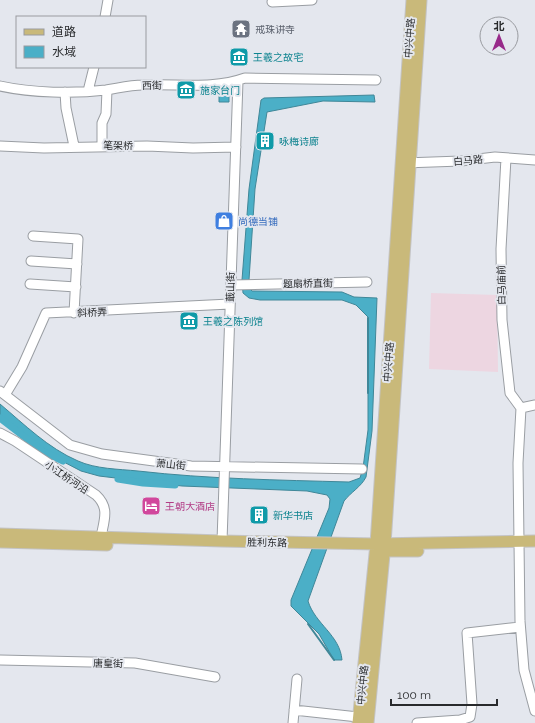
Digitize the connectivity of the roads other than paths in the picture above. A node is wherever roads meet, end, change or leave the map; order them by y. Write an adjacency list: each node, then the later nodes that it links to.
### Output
1 (108, 0): 6 (street)
2 (312, 0): 4 (street)
3 (421, 0): 20 (main road, 中兴中路)
4 (272, 2)
5 (411, 4): 20 (main road, 中兴中路)
6 (105, 16)
7 (94, 68): 12 (street)
8 (376, 80): 9 (street, 西街)
9 (238, 81): 11 (street, 西街); 17 (street, 蕺山街)
10 (0, 86): 13 (street, 西街)
11 (107, 90): 12 (street, 西街); 16 (street)
12 (88, 91): 13 (street, 西街)
13 (65, 92): 15 (street)
14 (0, 146): 15 (street, 笔架桥)
15 (74, 146): 16 (street, 笔架桥)
16 (102, 146): 17 (street, 笔架桥)
17 (236, 146): 26 (street, 蕺山街)
18 (506, 158): 19 (street, 白马路); 20 (street, 白马路); 32 (street, 白马庙前)
19 (535, 160)
20 (405, 163): 43 (main road, 中兴中路)
21 (33, 236): 23 (street)
22 (31, 261): 23 (street)
23 (77, 264): 27 (street)
24 (367, 282): 26 (street, 题扇桥直街)
25 (30, 284): 27 (street)
26 (235, 285): 28 (street, 蕺山街)
27 (76, 287): 29 (street)
28 (230, 304): 29 (street, 斜桥弄); 34 (street, 蕺山街)
29 (74, 313): 30 (street, 斜桥弄)
30 (2, 393): 34 (street, 萧山街)
31 (535, 405): 32 (street)
32 (521, 408): 41 (street)
33 (0, 433): 37 (street, 小江桥河沿)
34 (226, 469): 35 (street, 萧山街); 38 (street, 蕺山街)
35 (362, 469)
36 (0, 534): 37 (main road, 胜利东路)
37 (101, 537): 38 (main road, 胜利东路)
38 (222, 541): 42 (main road, 胜利东路)
39 (535, 541): 41 (main road, 胜利东路)
40 (0, 542): 42 (main road, 胜利东路)
41 (520, 545): 43 (main road, 胜利东路); 44 (main road, 胜利东路); 45 (street)
42 (309, 546): 43 (main road, 胜利东路)
43 (380, 547): 51 (main road, 中兴中路); 53 (main road, 中兴中路)
44 (535, 548)
45 (520, 626): 50 (street); 54 (street)
46 (0, 660): 47 (street, 唐皇街)
47 (214, 677)
48 (297, 679): 49 (street)
49 (294, 710): 51 (street); 52 (street)
50 (535, 711)
51 (358, 720)
52 (293, 723)
53 (368, 723)
54 (417, 723)

